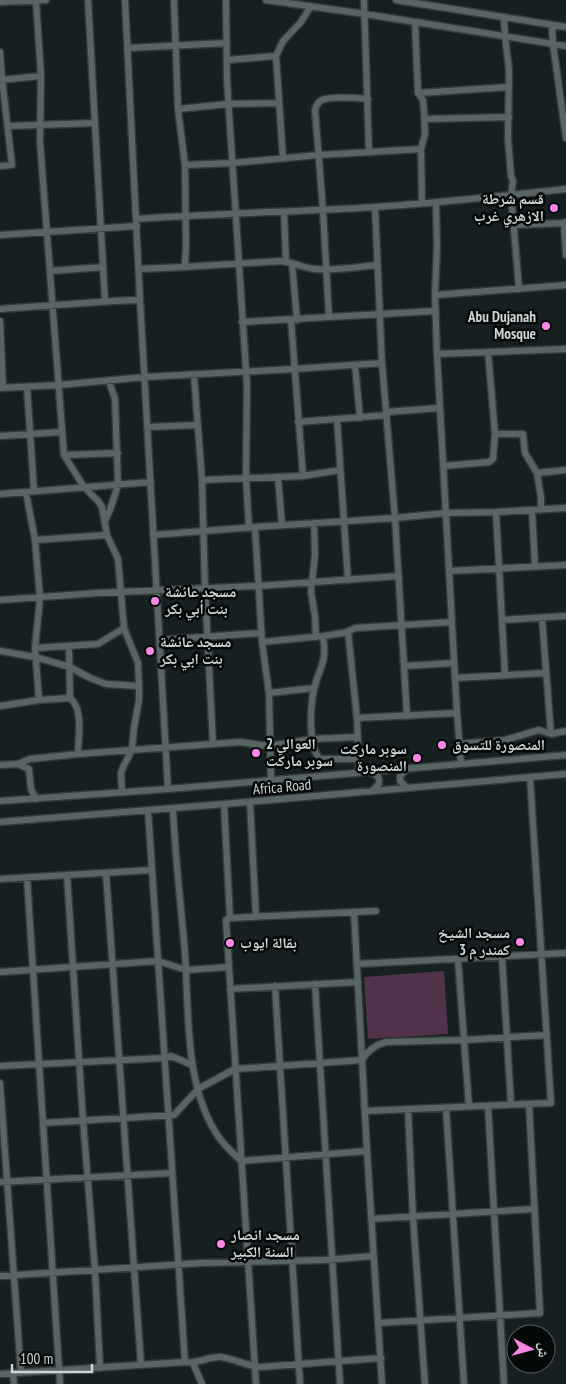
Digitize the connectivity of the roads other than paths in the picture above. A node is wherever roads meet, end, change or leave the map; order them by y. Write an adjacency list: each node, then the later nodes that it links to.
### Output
1 (36, 0): 2 (street); 10 (street); 27 (street)
2 (46, 0)
3 (88, 0): 38 (street)
4 (125, 0): 23 (street)
5 (174, 0): 21 (street)
6 (226, 0): 19 (street)
7 (269, 0): 12 (street)
8 (364, 0): 13 (street)
9 (396, 0): 11 (street)
10 (0, 2)
11 (423, 2): 14 (street)
12 (311, 6): 13 (street); 25 (street)
13 (365, 14): 15 (street); 31 (street)
14 (504, 17): 16 (street); 18 (street)
15 (415, 22): 18 (street); 30 (street)
16 (552, 25): 17 (street); 20 (street)
17 (566, 27)
18 (505, 36): 20 (street); 29 (street)
19 (227, 42): 21 (street); 26 (street)
20 (553, 44): 22 (street); 34 (street)
21 (176, 46): 23 (street); 35 (street)
22 (566, 46)
23 (128, 48): 58 (street)
24 (0, 52): 28 (street)
25 (276, 56): 26 (street); 32 (street)
26 (227, 60): 33 (street)
27 (41, 76): 28 (street); 39 (street)
28 (1, 79): 40 (street)
29 (509, 87): 30 (street); 36 (street)
30 (418, 93): 37 (street)
31 (368, 98): 43 (street); 44 (street)
32 (279, 103): 33 (street); 45 (street)
33 (228, 104): 35 (street); 46 (street)
34 (563, 105): 41 (street)
35 (178, 110): 47 (street)
36 (509, 117): 37 (street); 50 (street)
37 (425, 119): 42 (street)
38 (95, 123): 39 (street); 61 (street)
39 (39, 125): 40 (street); 62 (street)
40 (8, 126): 48 (street)
41 (566, 138)
42 (421, 149): 43 (street); 51 (street)
43 (370, 152): 44 (street)
44 (319, 155): 45 (street); 54 (street)
45 (283, 158): 46 (street)
46 (232, 163): 47 (street); 56 (street)
47 (185, 165): 57 (street)
48 (0, 166)
49 (566, 189): 50 (street)
50 (511, 195): 52 (street); 60 (street)
51 (422, 203): 52 (street); 53 (street)
52 (436, 203): 75 (street)
53 (375, 207): 54 (street); 67 (street)
54 (323, 210): 55 (street); 71 (street)
55 (284, 212): 56 (street); 65 (street)
56 (235, 214): 57 (street); 66 (street)
57 (186, 215): 58 (street); 69 (street)
58 (137, 222): 61 (street); 70 (street)
59 (565, 222): 60 (street); 64 (street)
60 (514, 225): 74 (street)
61 (101, 228): 62 (street); 68 (street)
62 (47, 232): 63 (street); 72 (street)
63 (0, 235)
64 (566, 255)
65 (289, 262): 66 (street); 71 (street); 83 (street)
66 (238, 263): 69 (street); 85 (street)
67 (377, 265): 71 (street); 81 (street)
68 (103, 267): 72 (street); 77 (street)
69 (184, 268): 70 (street)
70 (139, 269): 76 (street)
71 (326, 270): 82 (street)
72 (50, 271): 78 (street)
73 (566, 285): 74 (street)
74 (519, 288): 75 (street)
75 (435, 295): 80 (street)
76 (140, 300): 77 (street); 94 (street)
77 (105, 301): 78 (street)
78 (52, 305): 79 (street); 96 (street)
79 (0, 309)
80 (435, 311): 81 (street); 88 (street)
81 (381, 315): 82 (street); 89 (street)
82 (329, 317): 83 (street)
83 (294, 320): 85 (street); 91 (street)
84 (0, 321): 98 (street)
85 (242, 322): 92 (street)
86 (566, 349): 87 (street)
87 (488, 352): 88 (street); 107 (street)
88 (437, 354): 99 (street)
89 (382, 363): 90 (street); 100 (street)
90 (355, 365): 91 (street); 101 (street)
91 (294, 369): 92 (street); 103 (street)
92 (245, 371): 93 (street); 118 (street)
93 (194, 375): 94 (street); 104 (street)
94 (145, 377): 95 (street); 105 (street)
95 (109, 381): 96 (street); 110 (street)
96 (59, 385): 97 (street); 106 (street)
97 (27, 387): 98 (street); 108 (street)
98 (2, 388)
99 (440, 408): 100 (street); 112 (street)
100 (386, 413): 101 (street); 131 (street)
101 (360, 418): 102 (street)
102 (337, 419): 103 (street); 113 (street)
103 (298, 422): 116 (street)
104 (198, 425): 105 (street); 119 (street)
105 (148, 426): 120 (street)
106 (62, 432): 108 (street); 111 (street)
107 (495, 434): 112 (street); 115 (street)
108 (30, 435): 109 (street); 123 (street)
109 (0, 436)
110 (118, 453): 111 (street); 121 (street)
111 (64, 455): 122 (street)
112 (443, 466): 130 (street)
113 (340, 470): 116 (street); 133 (street)
114 (566, 470): 115 (street)
115 (538, 473): 128 (street)
116 (303, 476): 117 (street)
117 (278, 477): 118 (street); 135 (street)
118 (246, 478): 119 (street); 136 (street)
119 (202, 480): 137 (street)
120 (151, 482): 121 (street); 138 (street)
121 (118, 485): 122 (street); 132 (street)
122 (84, 488): 123 (street); 132 (street)
123 (34, 491): 124 (street)
124 (26, 492): 125 (street); 140 (street)
125 (0, 494)
126 (566, 508): 128 (street)
127 (532, 510): 128 (street); 129 (street); 142 (street)
128 (541, 510)
129 (496, 512): 130 (street); 143 (street)
130 (446, 513): 131 (street); 144 (street)
131 (395, 518): 133 (street); 145 (street)
132 (105, 521): 139 (street)
133 (344, 521): 134 (street); 146 (street)
134 (314, 523): 135 (street); 147 (street)
135 (282, 525): 136 (street)
136 (252, 527): 137 (street); 148 (street)
137 (203, 531): 138 (street); 149 (street)
138 (154, 535): 150 (street)
139 (108, 536): 140 (street); 151 (street)
140 (35, 540): 152 (street)
141 (566, 565): 142 (street)
142 (536, 566): 143 (street)
143 (499, 569): 144 (street); 156 (street)
144 (449, 571): 157 (street)
145 (399, 576): 146 (street); 158 (street)
146 (348, 580): 147 (street)
147 (312, 583): 148 (street); 164 (street)
148 (258, 586): 149 (street); 161 (street)
149 (205, 589): 150 (street); 163 (street)
150 (157, 591): 151 (street); 165 (street)
151 (122, 593): 152 (street); 159 (street)
152 (40, 598): 153 (street); 168 (street)
153 (0, 600)
154 (566, 616): 155 (street)
155 (542, 618): 156 (street); 174 (street)
156 (502, 620): 175 (street)
157 (452, 622): 158 (street); 171 (street)
158 (401, 625): 160 (street); 172 (street)
159 (124, 628): 167 (street); 177 (street)
160 (348, 631): 162 (street); 185 (street)
161 (262, 633): 163 (street); 166 (street)
162 (323, 636): 164 (street); 178 (street)
163 (207, 637): 165 (street); 190 (street)
164 (316, 637): 166 (street)
165 (160, 640): 193 (street)
166 (262, 642): 179 (street)
167 (69, 646): 168 (street); 173 (street)
168 (34, 648): 170 (street)
169 (0, 651): 170 (street)
170 (35, 657): 173 (street); 181 (street)
171 (454, 663): 172 (street); 176 (street)
172 (404, 666): 184 (street)
173 (70, 667): 177 (street); 180 (street)
174 (545, 673): 175 (street); 187 (street)
175 (505, 674): 176 (street)
176 (455, 678): 183 (street)
177 (139, 686): 194 (street)
178 (314, 688): 179 (street); 189 (street)
179 (269, 692): 192 (street)
180 (70, 698): 181 (street); 195 (street)
181 (39, 700): 182 (street)
182 (0, 706)
183 (457, 713): 184 (street); 191 (street)
184 (407, 716): 185 (street)
185 (357, 718): 188 (street)
186 (566, 731): 187 (street)
187 (551, 734): 191 (street)
188 (358, 737): 189 (street); 197 (street)
189 (312, 739): 192 (street); 197 (street)
190 (213, 744): 192 (street); 193 (street)
191 (460, 744): 199 (street)
192 (269, 746): 206 (street)
193 (165, 748): 194 (street); 208 (street)
194 (132, 750): 195 (street); 210 (street)
195 (78, 754): 198 (street)
196 (566, 755): 199 (street, Africa Road)
197 (358, 759): 203 (street)
198 (18, 764): 200 (street); 211 (street)
199 (461, 764): 201 (street, Africa Road)
200 (0, 765)
201 (409, 768): 202 (street, Africa Road); 207 (street)
202 (368, 771): 203 (street, Africa Road); 209 (street)
203 (359, 772): 206 (street, Africa Road)
204 (566, 774): 205 (street, Africa Road)
205 (530, 778): 207 (street, Africa Road); 228 (street)
206 (271, 780): 208 (street, Africa Road)
207 (407, 788): 209 (street, Africa Road)
208 (168, 789): 210 (street, Africa Road)
209 (372, 791): 213 (street, Africa Road)
210 (122, 792): 211 (street, Africa Road)
211 (36, 799): 212 (street, Africa Road)
212 (0, 801)
213 (250, 802): 214 (street, Africa Road); 225 (street)
214 (224, 804): 215 (street, Africa Road); 226 (street)
215 (174, 808): 216 (street, Africa Road); 237 (street)
216 (148, 810): 217 (street, Africa Road); 218 (street)
217 (0, 822)
218 (152, 870): 219 (street); 231 (street)
219 (106, 873): 220 (street); 232 (street)
220 (67, 875): 221 (street); 234 (street)
221 (27, 878): 222 (street); 236 (street)
222 (0, 880)
223 (376, 910): 224 (street)
224 (354, 912): 225 (street); 233 (street)
225 (256, 917): 226 (street)
226 (230, 918): 235 (street)
227 (566, 953): 228 (street)
228 (542, 955): 229 (street); 243 (street)
229 (502, 957): 230 (street); 244 (street)
230 (458, 959): 233 (street); 245 (street)
231 (158, 961): 232 (street); 237 (street); 246 (street)
232 (112, 964): 234 (street); 247 (street)
233 (357, 964): 239 (street)
234 (73, 967): 236 (street); 249 (street)
235 (229, 967): 237 (street); 242 (street)
236 (33, 969): 238 (street); 250 (street)
237 (186, 970): 252 (street)
238 (0, 972)
239 (358, 982): 240 (street); 248 (street)
240 (315, 984): 241 (street); 251 (street)
241 (275, 986): 242 (street); 254 (street)
242 (230, 988): 255 (street)
243 (547, 1035): 244 (street); 259 (street)
244 (507, 1037): 245 (street); 258 (street)
245 (464, 1040): 248 (street); 261 (street)
246 (164, 1058): 247 (street); 252 (street); 265 (street)
247 (119, 1060): 249 (street); 266 (street)
248 (362, 1060): 251 (street); 264 (street)
249 (79, 1062): 250 (street); 267 (street)
250 (39, 1064): 253 (street); 268 (street)
251 (320, 1064): 254 (street); 271 (street)
252 (192, 1065): 257 (street)
253 (0, 1066)
254 (281, 1066): 255 (street); 272 (street)
255 (236, 1069): 257 (street); 273 (street)
256 (0, 1083): 269 (street)
257 (198, 1089): 265 (street); 273 (street)
258 (511, 1104): 259 (street); 260 (street)
259 (529, 1104): 279 (street)
260 (488, 1106): 261 (street); 280 (street)
261 (469, 1107): 262 (street)
262 (446, 1108): 263 (street); 281 (street)
263 (408, 1109): 264 (street); 282 (street)
264 (365, 1111): 270 (street)
265 (168, 1114): 266 (street); 274 (street)
266 (123, 1117): 267 (street); 275 (street)
267 (83, 1120): 268 (street); 276 (street)
268 (43, 1123): 277 (street)
269 (2, 1127): 278 (street)
270 (367, 1151): 271 (street); 283 (street)
271 (326, 1155): 272 (street); 285 (street)
272 (286, 1158): 273 (street); 286 (street)
273 (241, 1161): 287 (street)
274 (172, 1173): 275 (street); 288 (street)
275 (127, 1175): 276 (street); 289 (street)
276 (88, 1178): 277 (street); 290 (street)
277 (47, 1180): 278 (street); 291 (street)
278 (4, 1182): 292 (street)
279 (534, 1209): 280 (street); 294 (street)
280 (494, 1212): 281 (street); 294 (street)
281 (454, 1214): 282 (street); 295 (street)
282 (414, 1217): 283 (street); 296 (street)
283 (371, 1220): 284 (street)
284 (374, 1256): 285 (street); 297 (street)
285 (332, 1259): 286 (street); 299 (street)
286 (293, 1261): 287 (street); 301 (street)
287 (248, 1262): 288 (street); 303 (street)
288 (179, 1264): 289 (street); 300 (street)
289 (134, 1267): 290 (street); 302 (street)
290 (95, 1270): 291 (street); 304 (street)
291 (53, 1273): 292 (street); 305 (street)
292 (14, 1275): 293 (street); 306 (street)
293 (0, 1276)
294 (500, 1315): 295 (street); 318 (street)
295 (460, 1318): 296 (street); 317 (street)
296 (420, 1321): 297 (street); 316 (street)
297 (379, 1323): 298 (street)
298 (381, 1358): 299 (street); 315 (street)
299 (338, 1361): 301 (street); 314 (street)
300 (189, 1362): 302 (street); 303 (street); 311 (street)
301 (299, 1364): 303 (street); 313 (street)
302 (141, 1365): 304 (street)
303 (255, 1367): 312 (street)
304 (100, 1368): 305 (street)
305 (59, 1370): 306 (street); 310 (street)
306 (21, 1373): 308 (street)
307 (0, 1374): 308 (street)
308 (13, 1374): 309 (street)
309 (14, 1384)
310 (60, 1384)
311 (202, 1384)
312 (256, 1384)
313 (300, 1384)
314 (340, 1384)
315 (382, 1384)
316 (425, 1384)
317 (464, 1384)
318 (504, 1384)

